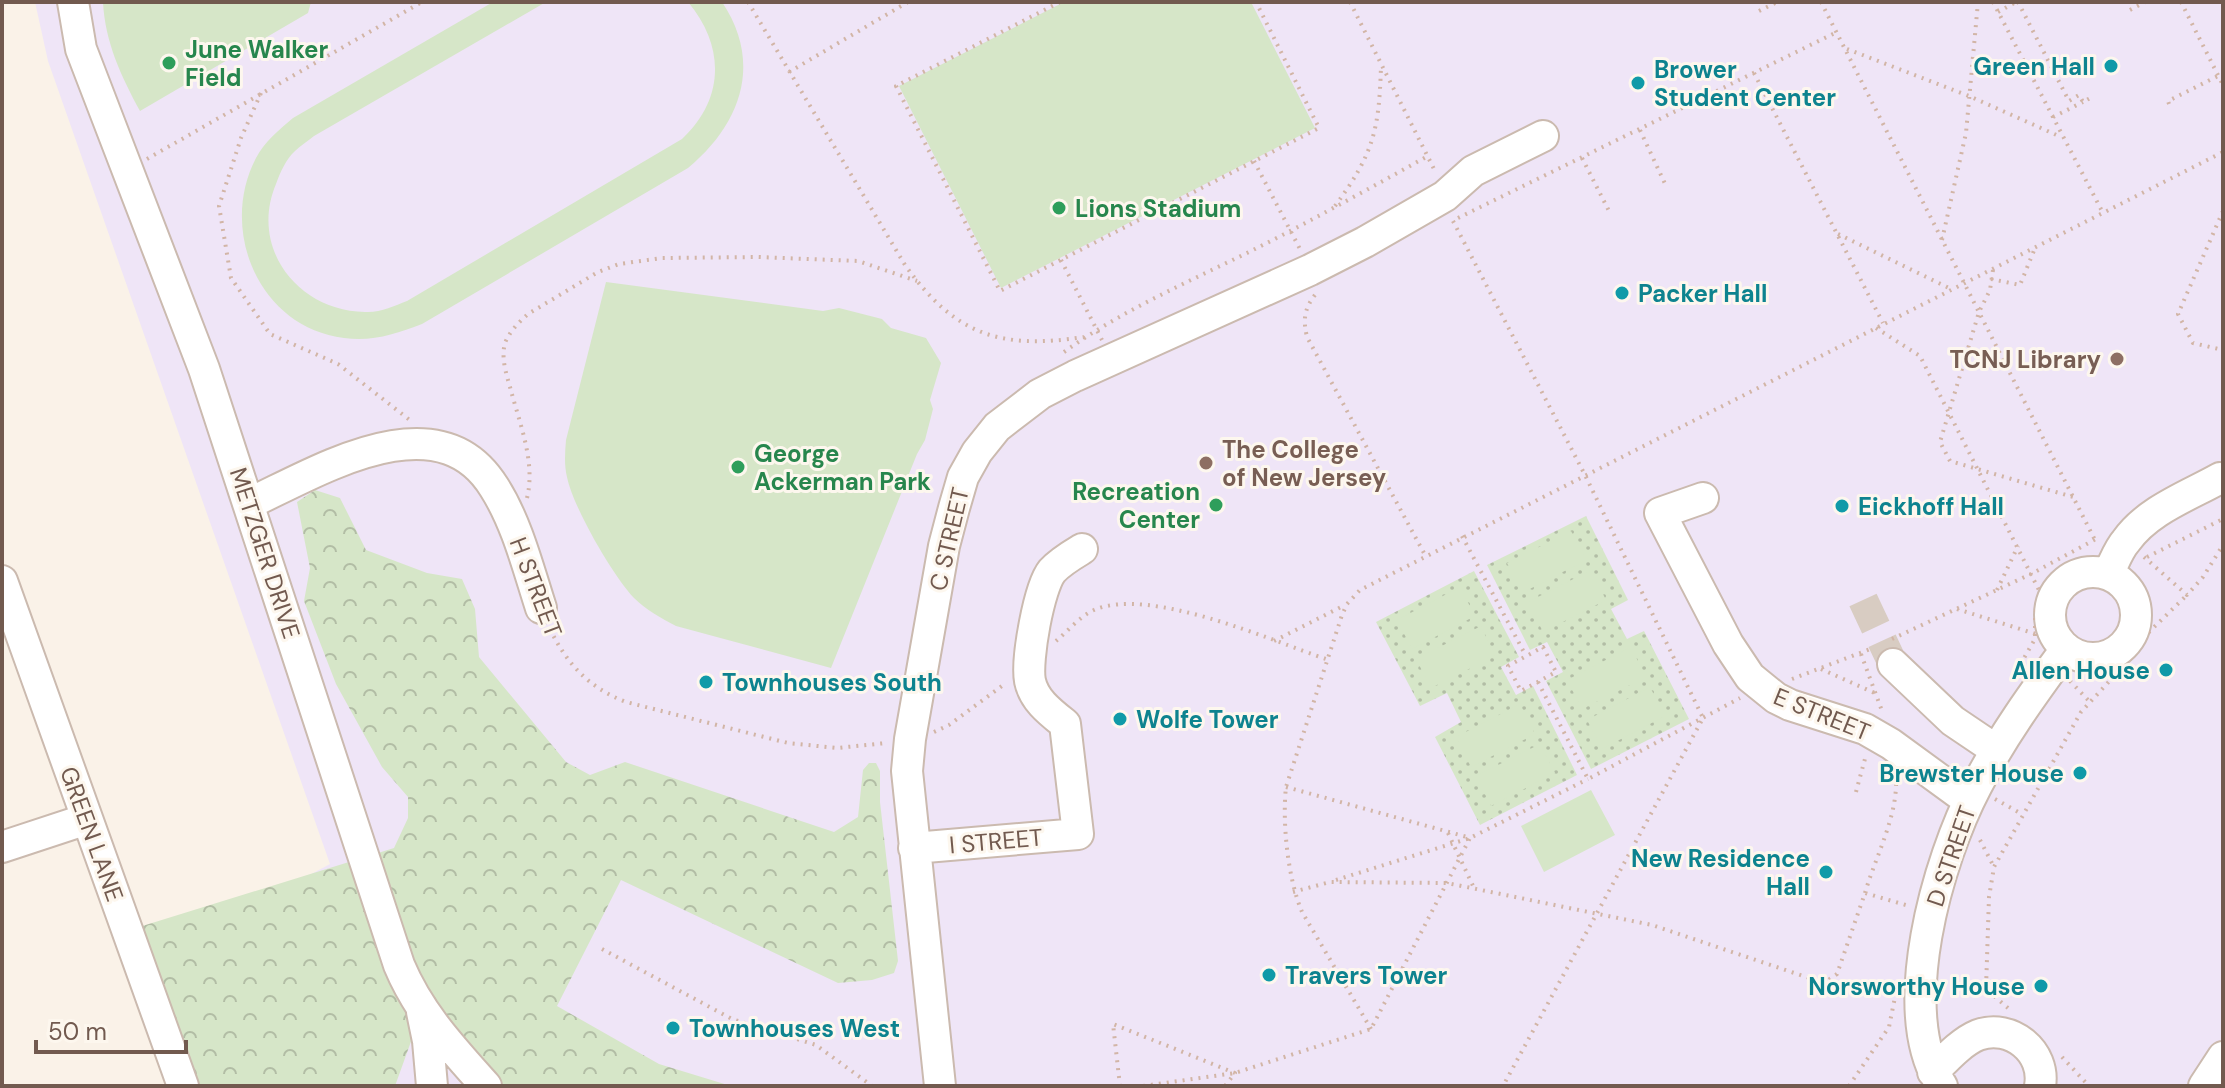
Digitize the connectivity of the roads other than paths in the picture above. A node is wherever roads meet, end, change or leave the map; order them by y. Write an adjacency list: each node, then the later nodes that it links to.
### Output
1 (73, 2): 5 (street, METZGER DRIVE)
2 (1543, 136): 16 (street, C STREET)
3 (2220, 478): 7 (street)
4 (1703, 498): 13 (street, E STREET)
5 (250, 503): 9 (street, H STREET); 17 (street, METZGER DRIVE)
6 (1082, 549): 16 (street, I STREET)
7 (2109, 572): 10 (street); 10 (street)
8 (2, 581): 14 (street, GREEN LANE)
9 (541, 608)
10 (2066, 649): 12 (street, D STREET)
11 (1885, 651): 12 (street)
12 (1996, 750): 13 (street, D STREET)
13 (1978, 797): 19 (street, D STREET)
14 (87, 819): 15 (street); 20 (street, GREEN LANE)
15 (2, 847)
16 (914, 848): 23 (street, C STREET)
17 (422, 1010): 21 (street); 22 (street, METZGER DRIVE)
18 (2223, 1057): 25 (street)
19 (1938, 1079): 24 (street)
20 (183, 1086)
21 (432, 1086)
22 (486, 1086)
23 (940, 1086)
24 (2040, 1086)
25 (2204, 1086)

